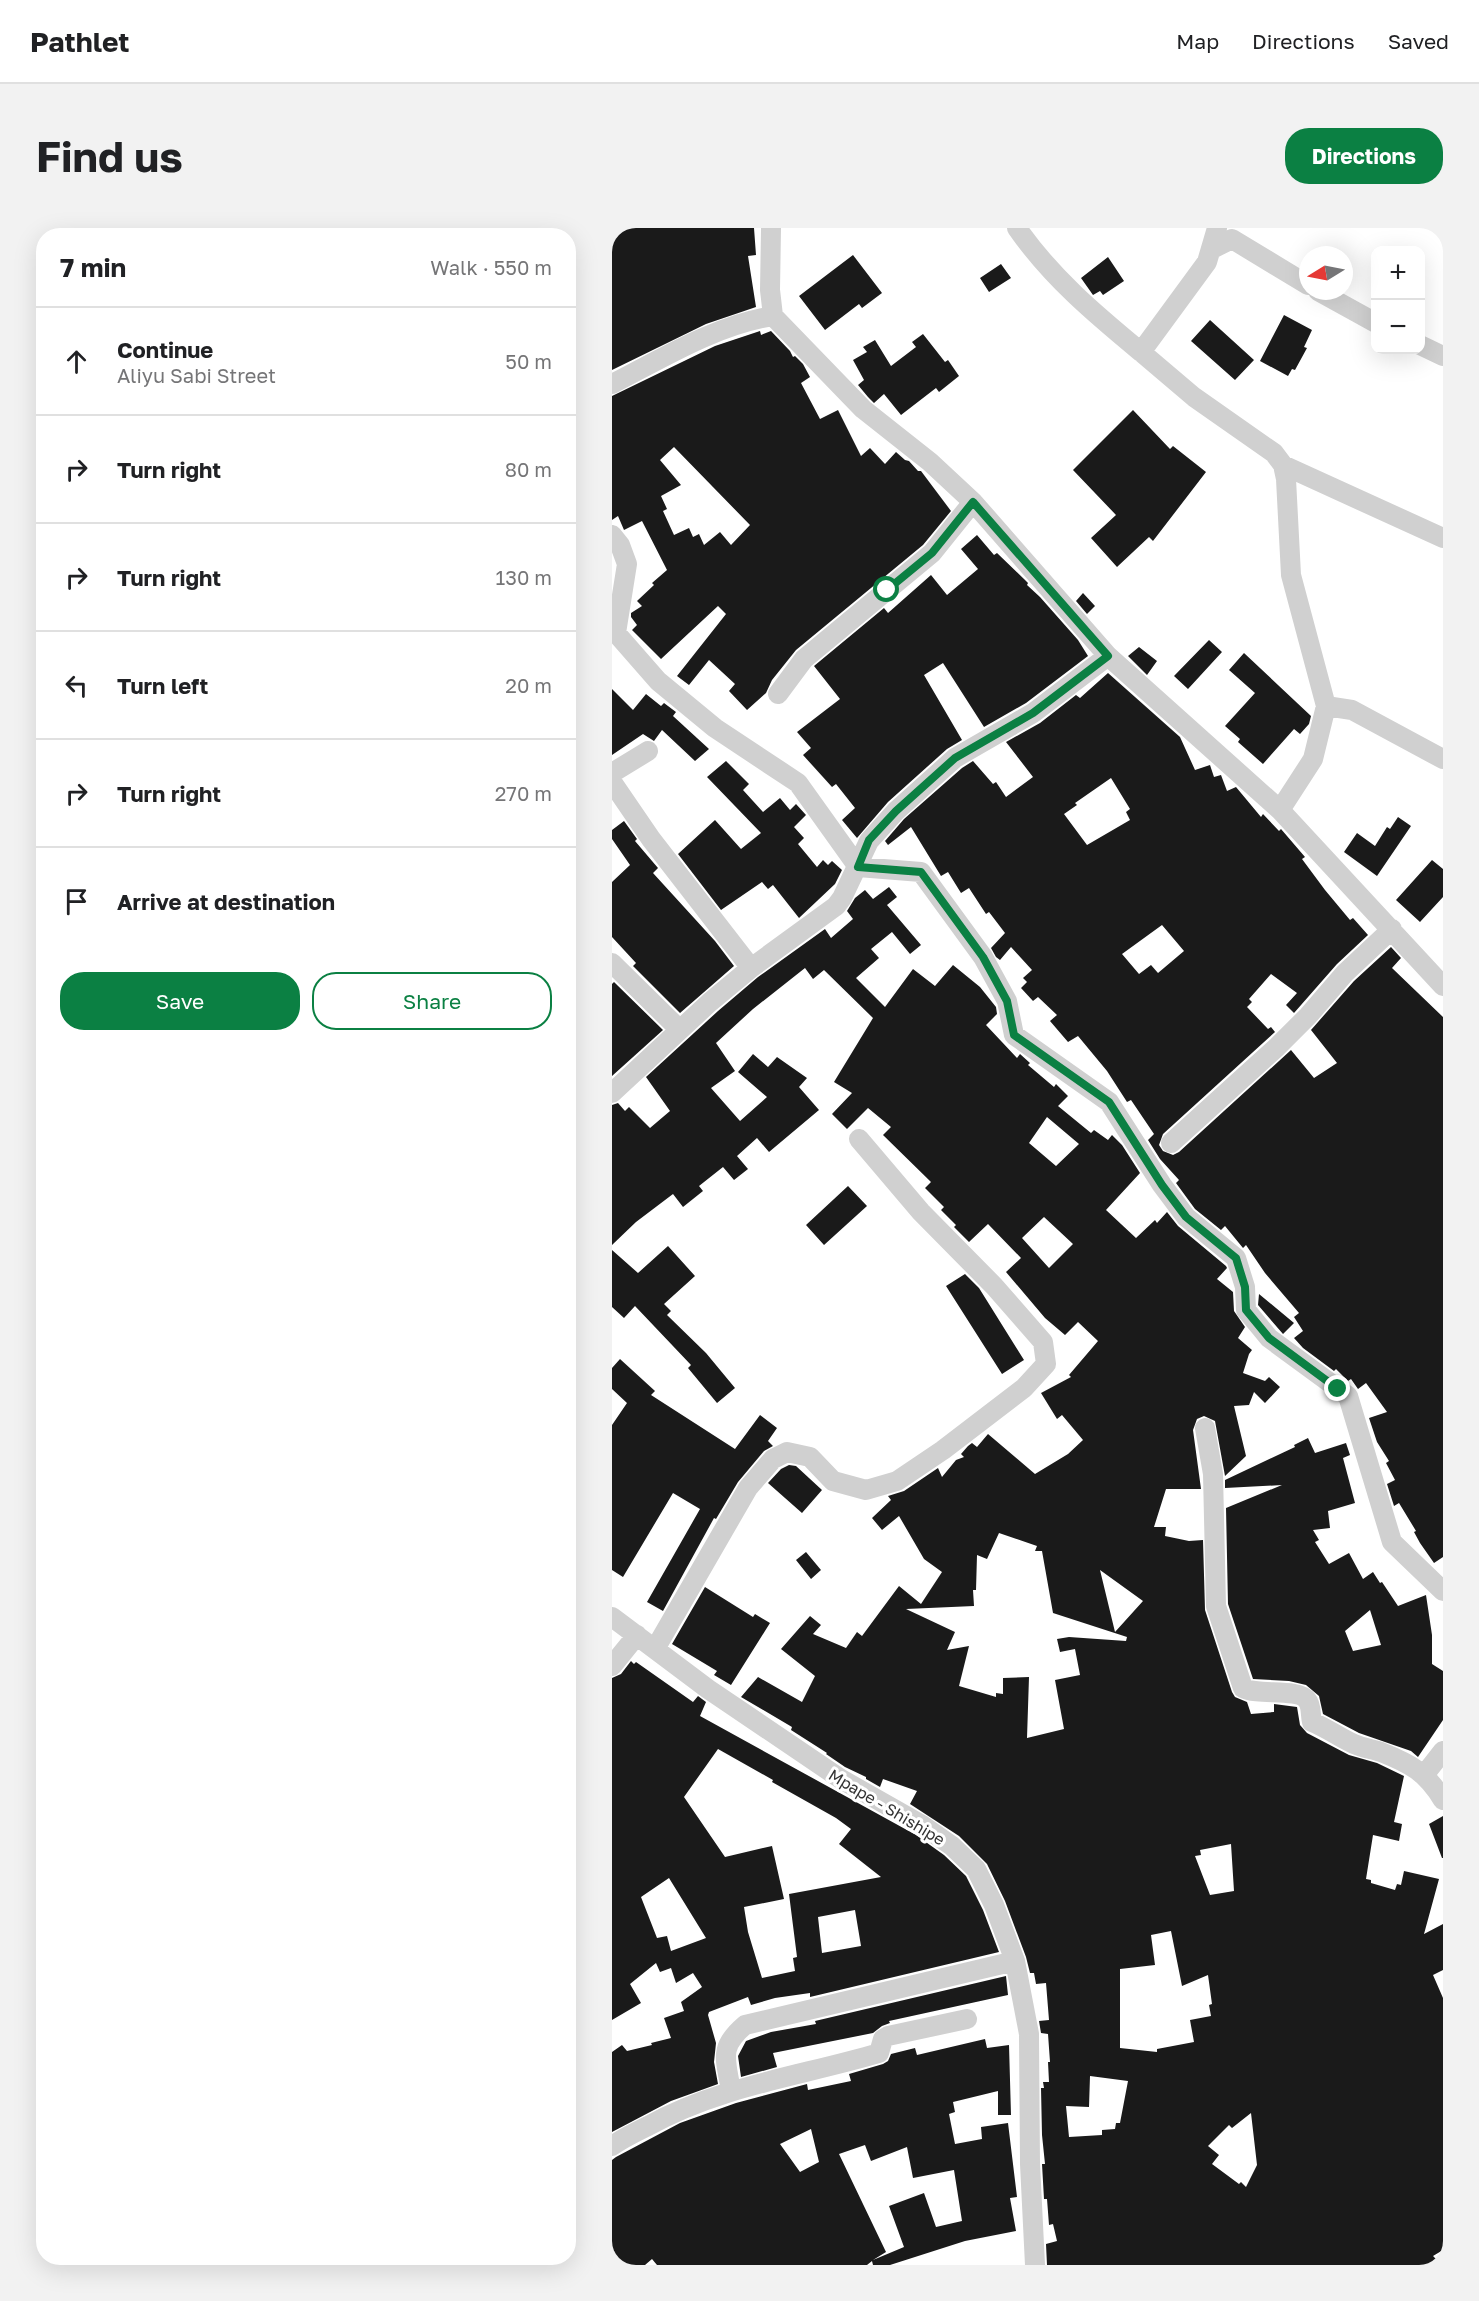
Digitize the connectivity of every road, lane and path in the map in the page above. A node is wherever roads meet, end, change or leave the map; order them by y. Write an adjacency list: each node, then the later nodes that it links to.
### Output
1 (771, 228): 7 (street)
2 (1017, 228): 10 (street)
3 (1217, 228): 4 (street)
4 (1212, 249): 5 (street); 10 (street)
5 (1299, 280)
6 (1334, 300): 8 (street)
7 (773, 316): 12 (street); 14 (street)
8 (1371, 320)
9 (1425, 347): 11 (street)
10 (1141, 352): 13 (street)
11 (1443, 356)
12 (612, 384)
13 (1282, 465): 16 (street); 19 (street)
14 (973, 502): 17 (street); 18 (street)
15 (612, 535): 25 (street)
16 (1443, 538)
17 (1108, 656): 24 (street); 25 (street)
18 (778, 694)
19 (1326, 706): 21 (street); 24 (street)
20 (648, 751): 22 (street)
21 (1443, 759)
22 (612, 773)
23 (612, 782): 28 (street)
24 (1280, 810): 26 (street)
25 (858, 867): 28 (street); 35 (street)
26 (1392, 929): 29 (street); 33 (street)
27 (612, 963): 30 (street)
28 (751, 968): 30 (street)
29 (1443, 986)
30 (679, 1029): 31 (street)
31 (612, 1093)
32 (859, 1139): 38 (street)
33 (1171, 1143)
34 (1205, 1428): 41 (street)
35 (1443, 1592)
36 (612, 1617): 37 (street, Mpape - Shishipe)
37 (637, 1635): 38 (street, Mpape - Shishipe); 39 (street)
38 (655, 1649): 43 (street, Mpape - Shishipe)
39 (612, 1666)
40 (1443, 1751): 41 (street)
41 (1425, 1774): 42 (street)
42 (1443, 1800)
43 (1015, 1961): 45 (street); 47 (street, Mpape - Shishipe)
44 (967, 2019): 45 (street)
45 (731, 2091): 46 (street)
46 (612, 2146)
47 (1035, 2265)

